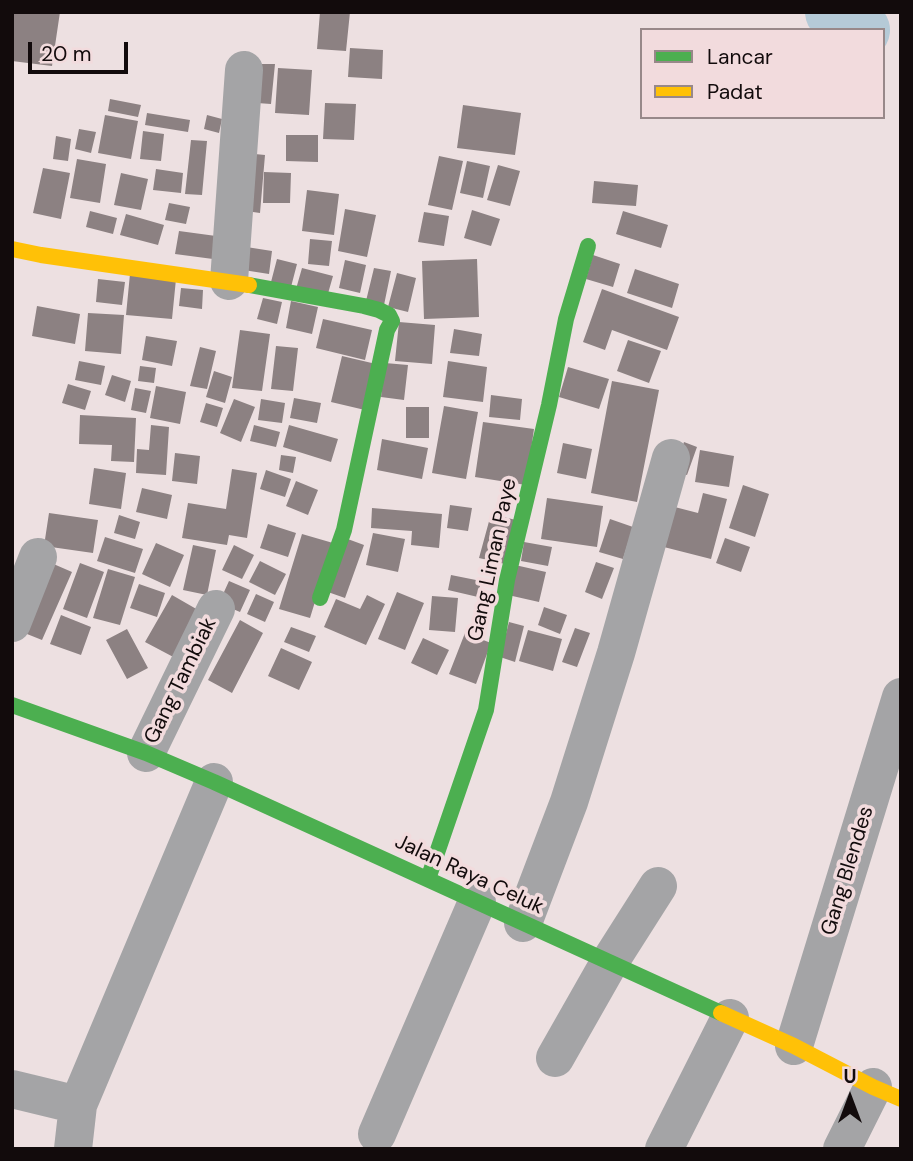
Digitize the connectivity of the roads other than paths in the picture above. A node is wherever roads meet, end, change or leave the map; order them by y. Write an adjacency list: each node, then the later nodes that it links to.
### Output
1 (244, 70): 4 (street)
2 (587, 246): 14 (main road, Gang Liman Paye)
3 (12, 249): 4 (main road)
4 (229, 281): 7 (main road)
5 (671, 458): 17 (street)
6 (38, 556): 9 (street)
7 (320, 598)
8 (216, 609): 12 (street, Gang Tambiak)
9 (12, 623)
10 (901, 697): 20 (street, Gang Blendes)
11 (12, 705): 12 (main road, Jalan Raya Celuk)
12 (146, 753): 13 (main road, Jalan Raya Celuk)
13 (214, 782): 14 (main road, Jalan Raya Celuk); 24 (street)
14 (428, 879): 16 (main road, Jalan Raya Celuk)
15 (658, 886): 18 (street)
16 (477, 902): 17 (main road, Jalan Raya Celuk); 25 (street)
17 (523, 923): 18 (main road, Jalan Raya Celuk)
18 (608, 963): 19 (main road, Jalan Raya Celuk); 21 (street)
19 (730, 1018): 20 (main road, Jalan Raya Celuk); 27 (street)
20 (794, 1046): 23 (main road, Jalan Raya Celuk)
21 (555, 1058)
22 (12, 1089): 24 (street)
23 (887, 1093): 28 (street)
24 (78, 1105): 26 (street)
25 (377, 1134)
26 (73, 1149)
27 (664, 1149)
28 (842, 1149)

